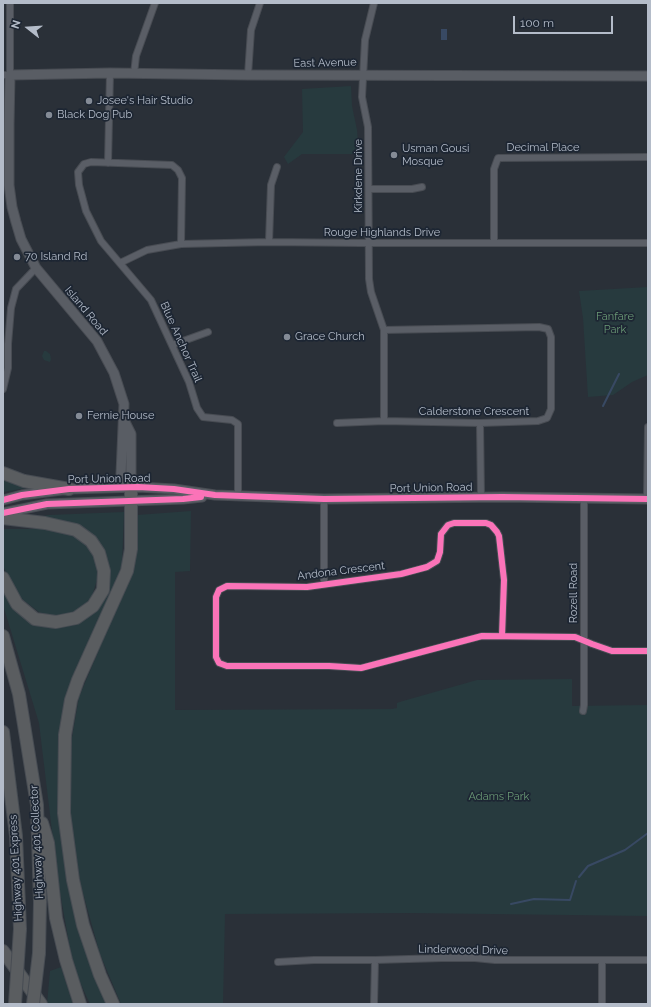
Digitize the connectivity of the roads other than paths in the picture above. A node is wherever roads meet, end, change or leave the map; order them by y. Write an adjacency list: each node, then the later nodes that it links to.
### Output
1 (10, 3): 7 (street, Island Road)
2 (155, 3): 6 (street)
3 (260, 3): 8 (street)
4 (374, 3): 9 (street, Kirkdene Drive)
5 (110, 73): 6 (street, East Avenue); 7 (street, East Avenue); 12 (street)
6 (134, 74): 8 (street, East Avenue)
7 (7, 75): 22 (street, Island Road)
8 (248, 75): 9 (street, East Avenue)
9 (362, 75): 10 (street, East Avenue); 15 (street, Kirkdene Drive)
10 (648, 76)
11 (648, 157): 18 (street, Decimal Place)
12 (108, 163): 20 (street, Blue Anchor Trail); 21 (street, Blue Anchor Trail)
13 (277, 167): 16 (street)
14 (422, 187): 15 (street)
15 (369, 189): 17 (street, Kirkdene Drive)
16 (269, 242): 17 (street, Rouge Highlands Drive); 20 (street, Rouge Highlands Drive)
17 (369, 243): 18 (street, Rouge Highlands Drive); 23 (street, Kirkdene Drive)
18 (494, 243): 19 (street, Rouge Highlands Drive)
19 (648, 243)
20 (181, 244): 21 (street, Rouge Highlands Drive)
21 (120, 263): 25 (street, Blue Anchor Trail)
22 (36, 268): 26 (street); 32 (street, Island Road)
23 (384, 330): 27 (street, Kirkdene Drive); 29 (street, Calderstone Crescent)
24 (208, 332): 25 (street)
25 (172, 344): 35 (street, Blue Anchor Trail)
26 (3, 389)
27 (384, 421): 28 (street, Calderstone Crescent); 29 (street, Calderstone Crescent)
28 (337, 422)
29 (480, 423): 36 (street)
30 (648, 427): 39 (street)
31 (3, 473): 33 (highway)
32 (131, 487): 33 (street, Port Union Road); 34 (street, Port Union Road); 41 (highway)
33 (69, 489): 40 (street, Port Union Road)
34 (215, 495): 35 (street, Port Union Road); 41 (street, Port Union Road)
35 (238, 496): 38 (street, Port Union Road)
36 (481, 498): 37 (street, Port Union Road); 38 (street, Port Union Road)
37 (584, 498): 39 (street, Port Union Road); 48 (street, Rozell Road)
38 (324, 499): 45 (street)
39 (648, 499)
40 (3, 500)
41 (132, 500): 42 (street, Port Union Road); 62 (highway)
42 (3, 513)
43 (3, 518): 44 (highway)
44 (3, 578)
45 (324, 584): 47 (street, Andona Crescent); 47 (street, Andona Crescent)
46 (3, 636): 52 (highway, Highway 401 Collector)
47 (502, 636): 48 (street, Andona Crescent)
48 (584, 640): 49 (street, Andona Crescent); 50 (street, Rozell Road)
49 (648, 651)
50 (583, 711)
51 (3, 732): 58 (highway, Highway 401 Express, bridge)
52 (37, 805): 59 (highway, Highway 401 Collector, bridge); 61 (highway)
53 (3, 951): 60 (highway)
54 (375, 960): 56 (street, Linderwood Drive); 57 (street, Linderwood Drive); 63 (street)
55 (648, 960): 56 (street, Linderwood Drive)
56 (602, 961): 64 (street)
57 (278, 962)
58 (15, 1004)
59 (33, 1004)
60 (40, 1004)
61 (80, 1004)
62 (113, 1004)
63 (374, 1004)
64 (602, 1004)

